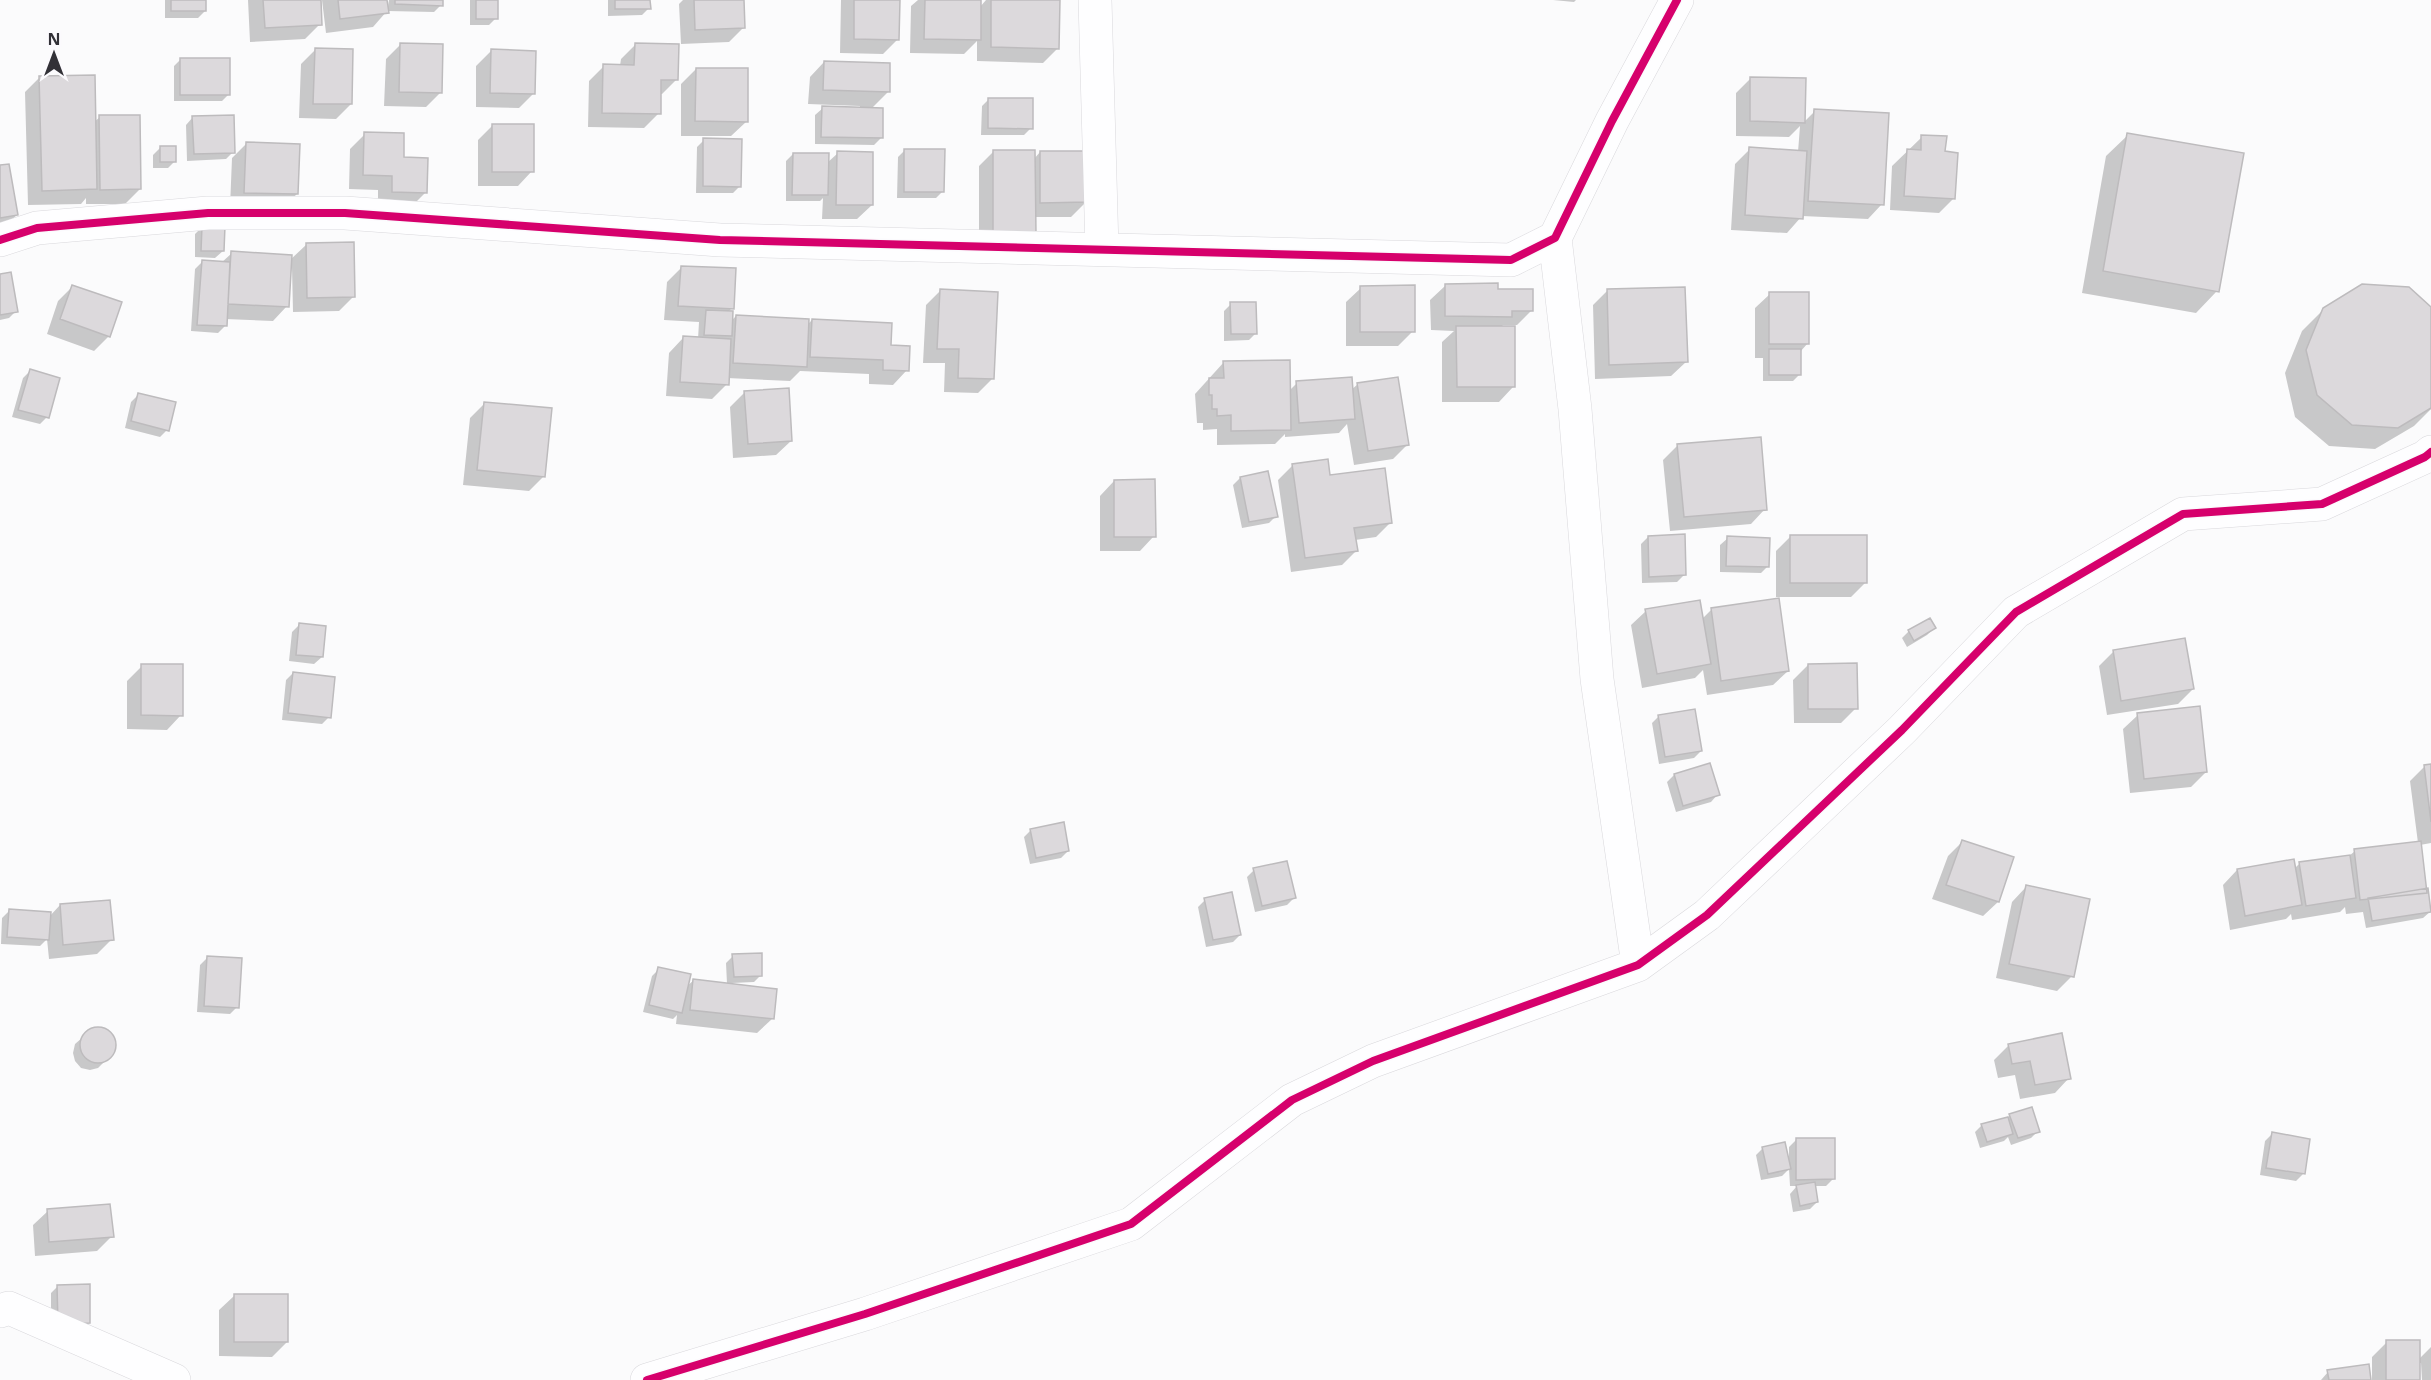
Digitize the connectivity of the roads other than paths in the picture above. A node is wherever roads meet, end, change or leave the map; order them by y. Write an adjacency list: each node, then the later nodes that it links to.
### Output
1 (1095, 0): 5 (street)
2 (1677, 0): 3 (street)
3 (1555, 238): 5 (street); 7 (street)
4 (0, 240): 5 (street)
5 (1102, 249)
6 (2431, 452): 7 (street)
7 (1638, 965): 10 (street)
8 (0, 1311): 9 (street)
9 (174, 1380)
10 (647, 1380)

